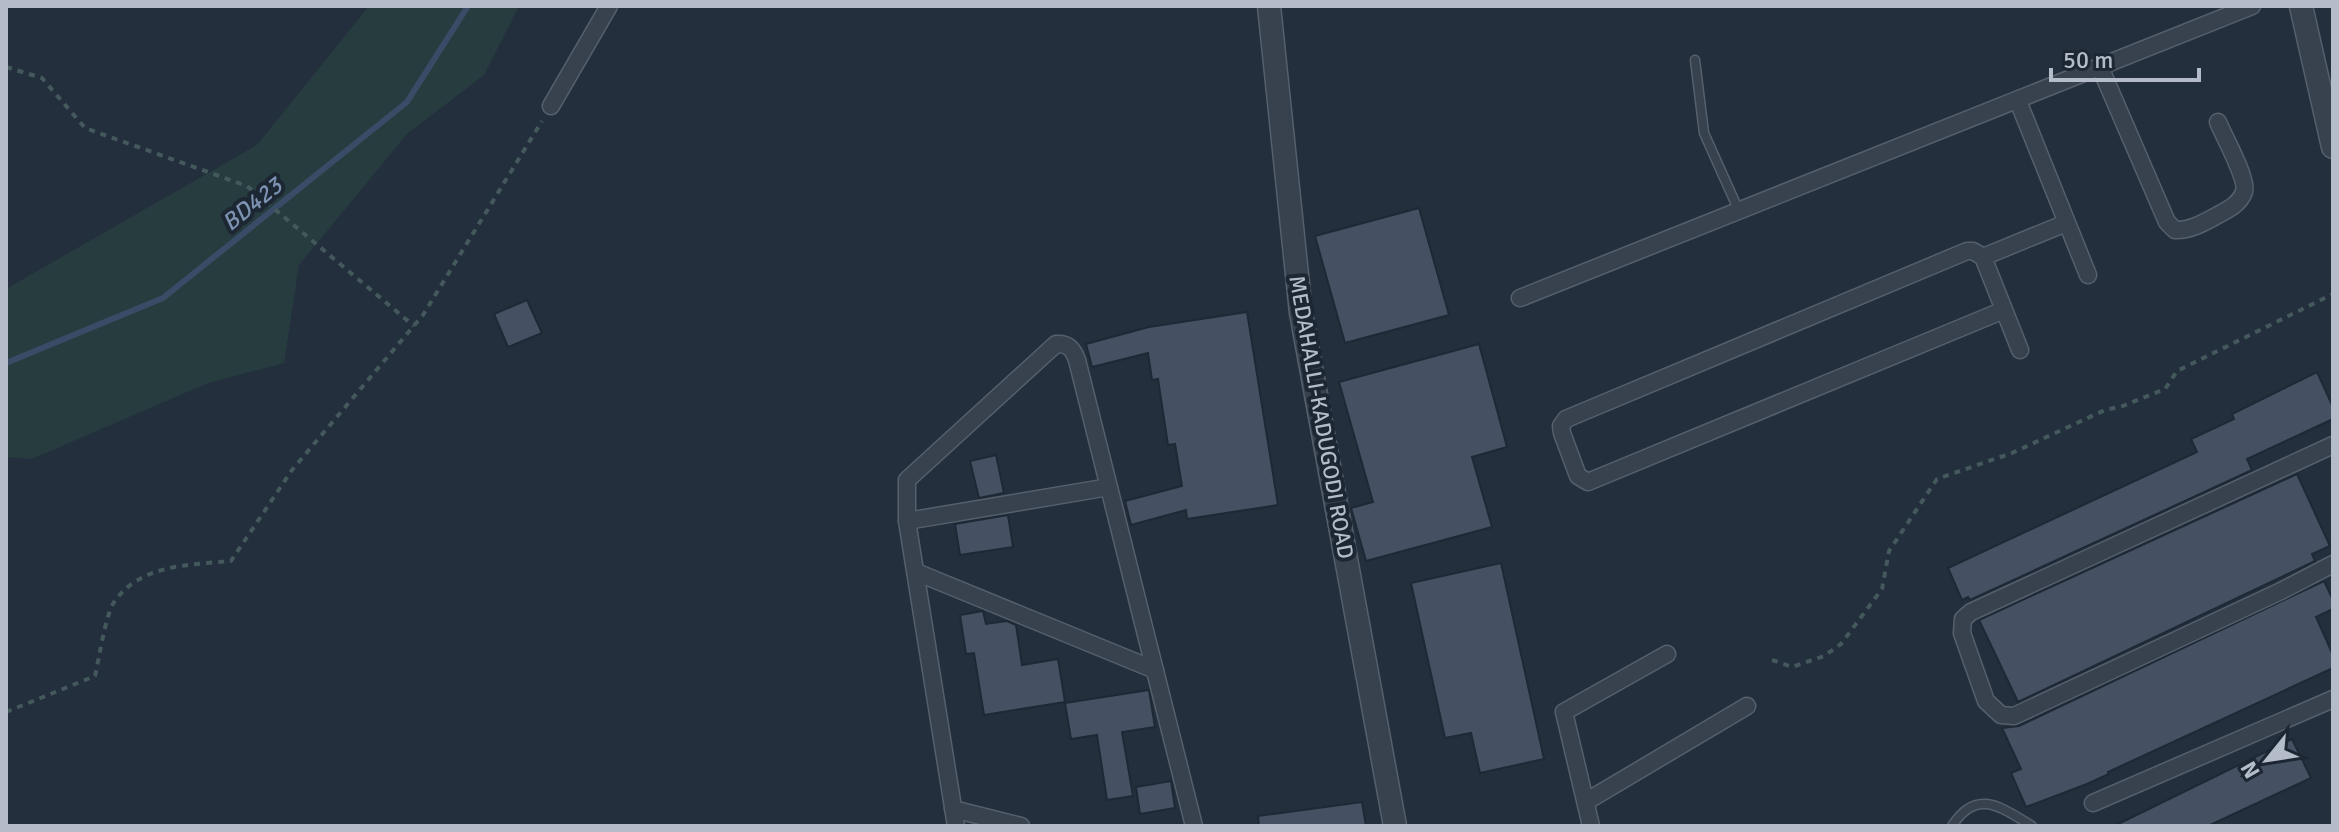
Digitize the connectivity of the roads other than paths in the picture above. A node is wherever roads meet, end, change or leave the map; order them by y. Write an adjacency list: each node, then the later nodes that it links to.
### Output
1 (609, 6): 8 (street)
2 (1269, 6): 33 (street, MEDAHALLI-KADUGODI ROAD)
3 (2252, 6): 6 (street)
4 (2301, 6): 10 (street)
5 (1695, 60): 11 (lane)
6 (2100, 67): 7 (street); 9 (street)
7 (2018, 101): 11 (street); 12 (street)
8 (551, 106)
9 (2218, 122)
10 (2333, 147)
11 (1739, 211): 15 (street)
12 (2066, 223): 13 (street); 14 (street)
13 (1983, 257): 16 (street); 16 (street)
14 (2088, 275)
15 (1520, 298)
16 (2004, 310): 17 (street)
17 (2020, 350)
18 (2333, 445): 21 (street)
19 (1109, 487): 20 (street); 20 (street); 24 (street)
20 (907, 521): 22 (street)
21 (2333, 564)
22 (916, 572): 24 (street); 29 (street)
23 (1667, 654): 27 (street)
24 (1155, 670): 32 (street)
25 (2333, 699): 28 (street)
26 (1747, 706): 27 (street)
27 (1587, 801): 34 (street)
28 (2093, 803)
29 (953, 809): 30 (street); 31 (street)
30 (956, 826)
31 (1021, 826)
32 (1194, 826)
33 (1395, 826)
34 (1591, 826)
35 (1952, 826): 36 (lane)
36 (2032, 826)

